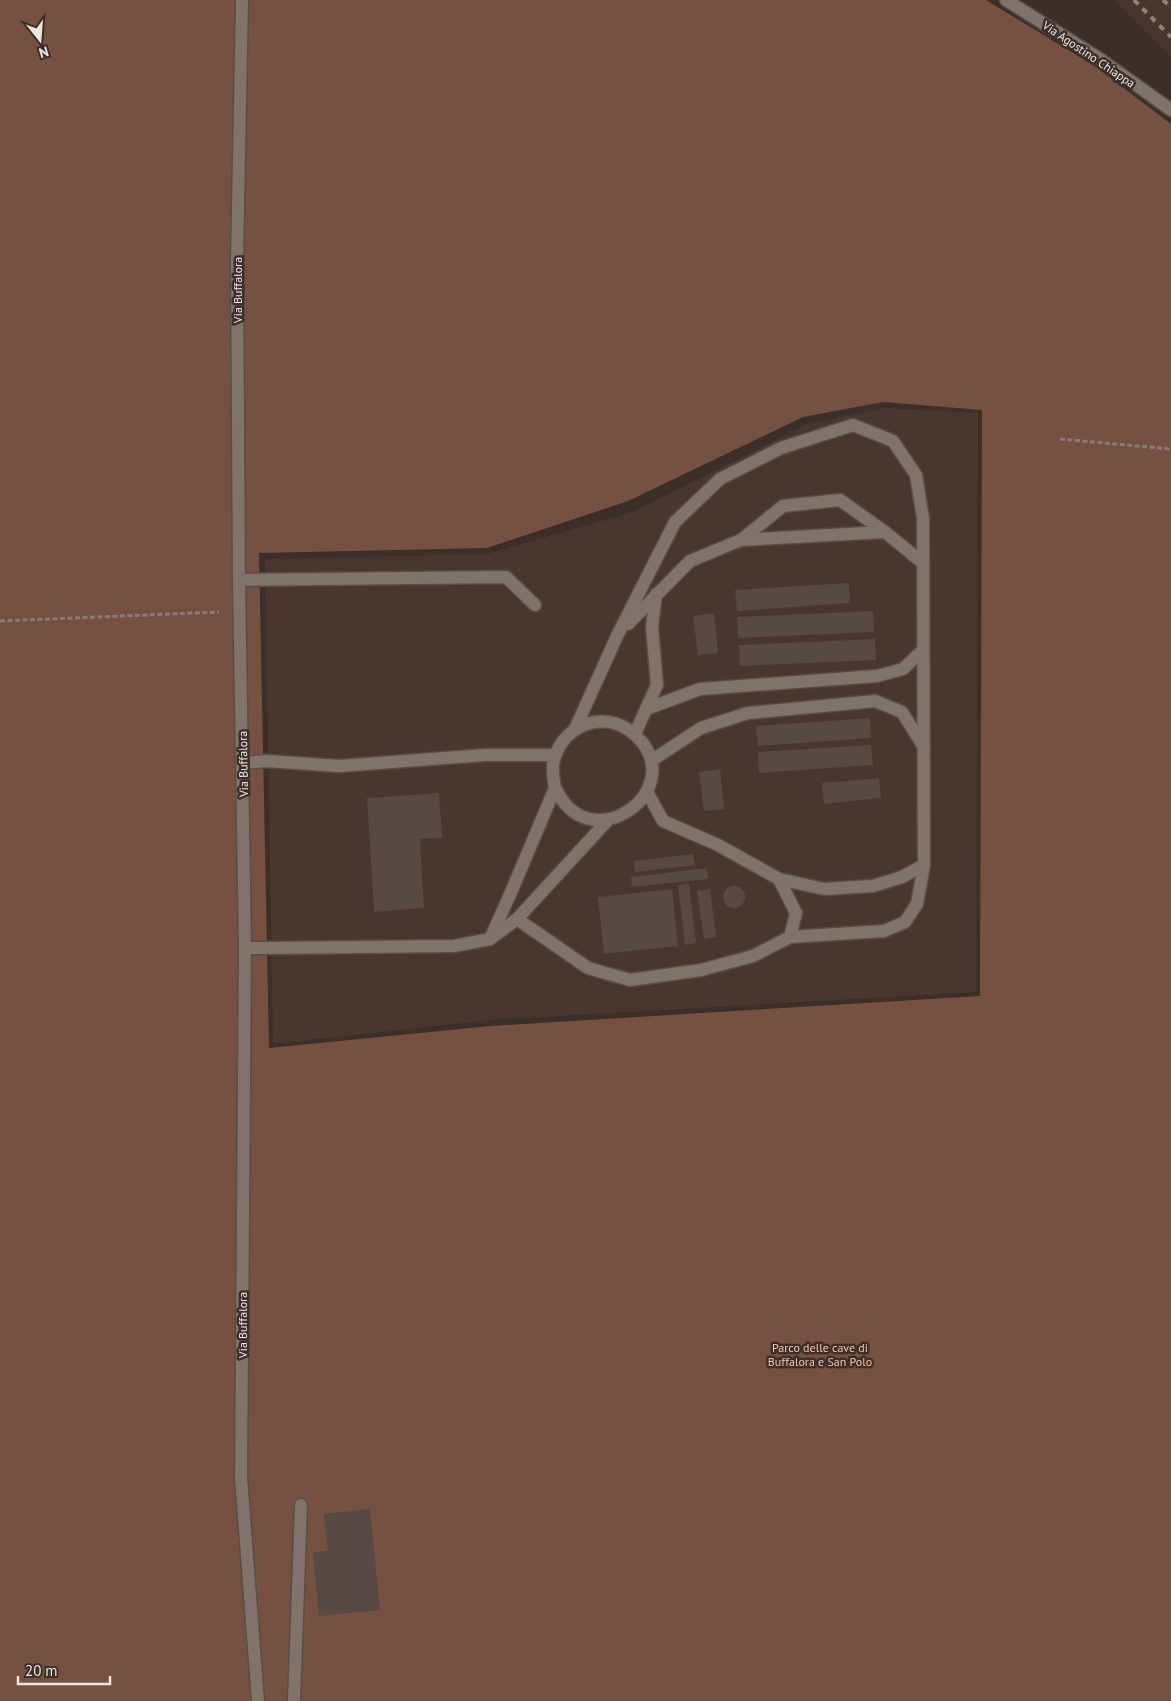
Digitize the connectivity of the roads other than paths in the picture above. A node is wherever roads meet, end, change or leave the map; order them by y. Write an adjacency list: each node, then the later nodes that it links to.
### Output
1 (242, 0): 7 (street, Via Buffalora)
2 (1006, 0): 3 (street, Via Agostino Chiappa)
3 (1171, 110)
4 (885, 532): 5 (street); 5 (street); 6 (street)
5 (741, 540): 8 (street)
6 (923, 563): 10 (street); 11 (street)
7 (238, 580): 9 (street); 18 (street, Via Buffalora)
8 (656, 594): 10 (street); 12 (street)
9 (535, 605)
10 (618, 634): 13 (street)
11 (923, 650): 12 (street); 15 (street)
12 (646, 709): 14 (street)
13 (575, 729): 14 (street); 16 (street)
14 (635, 734): 17 (street)
15 (924, 747): 17 (street); 22 (street)
16 (555, 755): 18 (street); 19 (street)
17 (651, 761): 20 (street)
18 (243, 763): 27 (street, Via Buffalora)
19 (555, 788): 21 (street); 26 (street)
20 (647, 792): 21 (street); 23 (street)
21 (608, 820): 24 (street)
22 (924, 865): 23 (street); 25 (street)
23 (779, 879): 25 (street)
24 (516, 919): 25 (street); 26 (street)
25 (790, 937)
26 (490, 939): 27 (street)
27 (245, 948): 29 (street, Via Buffalora)
28 (301, 1505): 30 (street)
29 (258, 1701)
30 (294, 1701)

